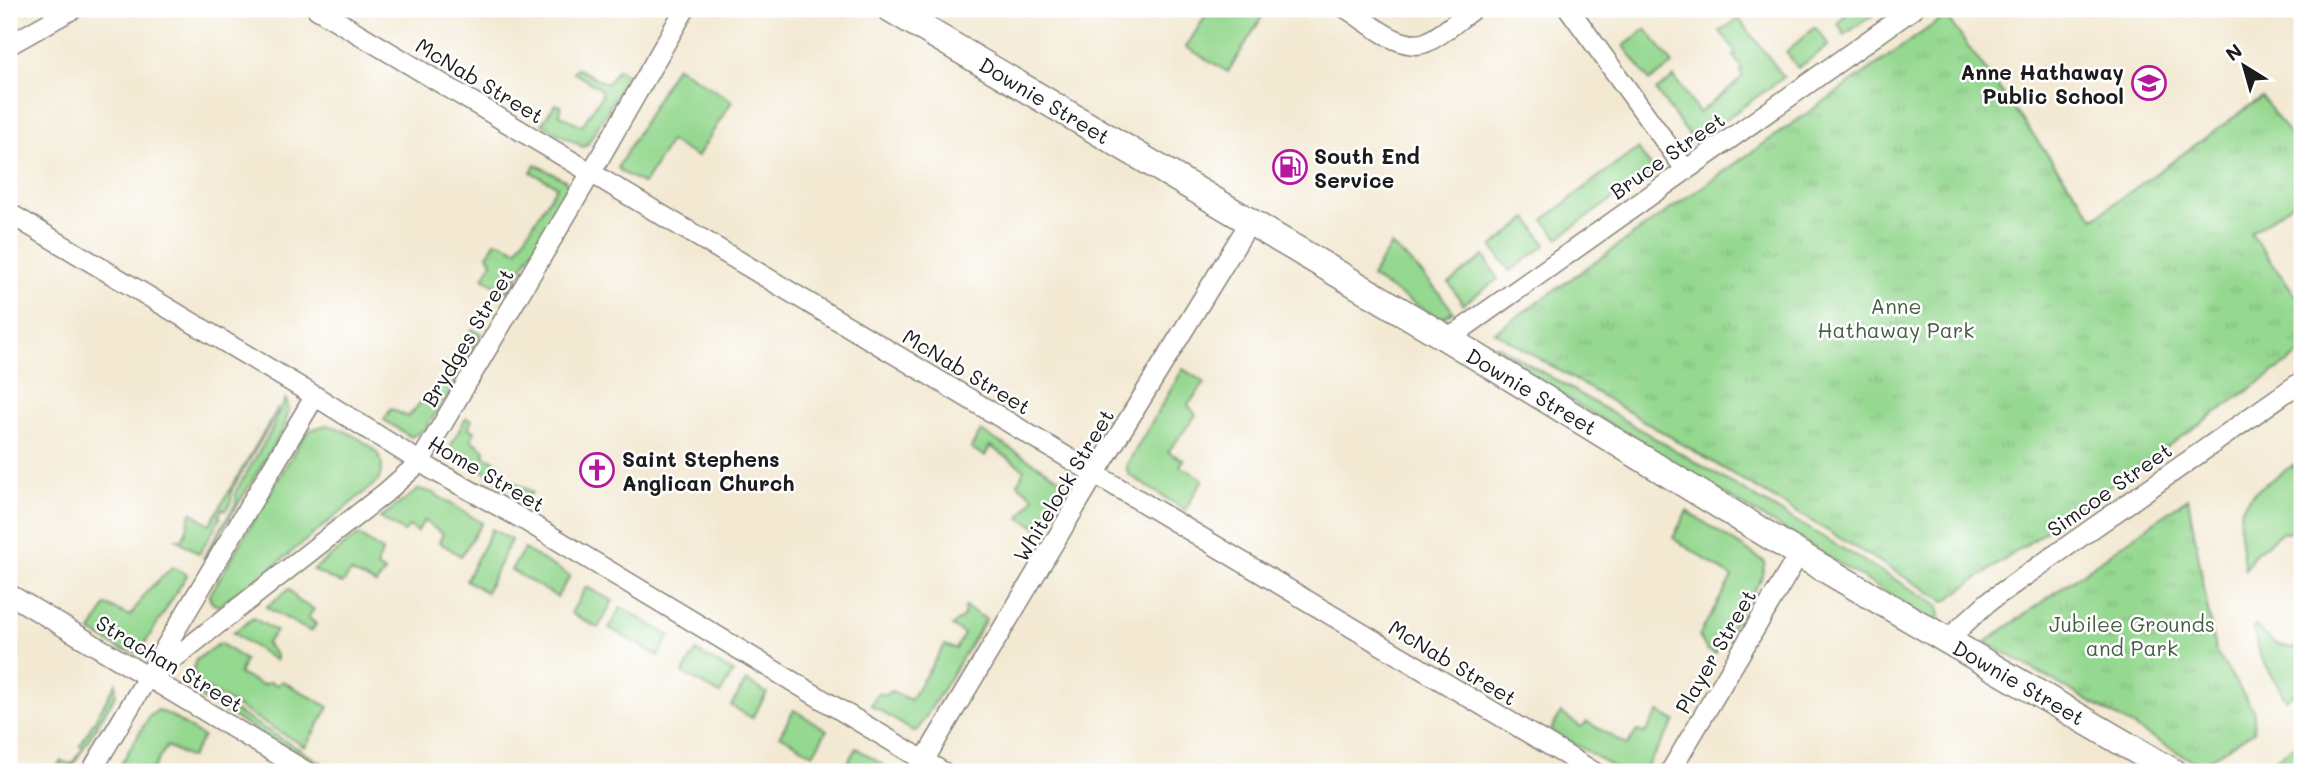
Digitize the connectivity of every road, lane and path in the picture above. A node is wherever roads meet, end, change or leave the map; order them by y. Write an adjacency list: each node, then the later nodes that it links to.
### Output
1 (73, 9): 9 (street)
2 (317, 9): 11 (street, McNab Street)
3 (685, 9): 11 (street, Brydges Street)
4 (891, 9): 13 (main road, Downie Street)
5 (1347, 9): 6 (street)
6 (1474, 9)
7 (1569, 9): 10 (street)
8 (1913, 9): 10 (street, Bruce Street)
9 (9, 45)
10 (1685, 169): 14 (street, Bruce Street)
11 (591, 173): 17 (street, Brydges Street); 18 (street, McNab Street)
12 (9, 213): 16 (street, Home Street)
13 (1250, 222): 14 (main road, Downie Street); 18 (street, Whitelock Street)
14 (1448, 339): 19 (main road, Downie Street)
15 (2302, 381): 21 (street, Simcoe Street)
16 (315, 396): 17 (street, Home Street); 22 (street, Brydges Street)
17 (420, 462): 22 (street, Brydges Street); 23 (street, Home Street)
18 (1095, 474): 23 (street, Whitelock Street); 27 (street, McNab Street)
19 (1799, 554): 21 (main road, Downie Street); 28 (street, Player Street)
20 (9, 594): 22 (street, Strachan Street)
21 (1947, 640): 29 (main road, Downie Street)
22 (149, 678): 24 (street, Brydges Street); 25 (street, Strachan Street)
23 (921, 767): 26 (street, Home Street)
24 (91, 772)
25 (307, 772)
26 (943, 772)
27 (1594, 772)
28 (1670, 772)
29 (2174, 772)

